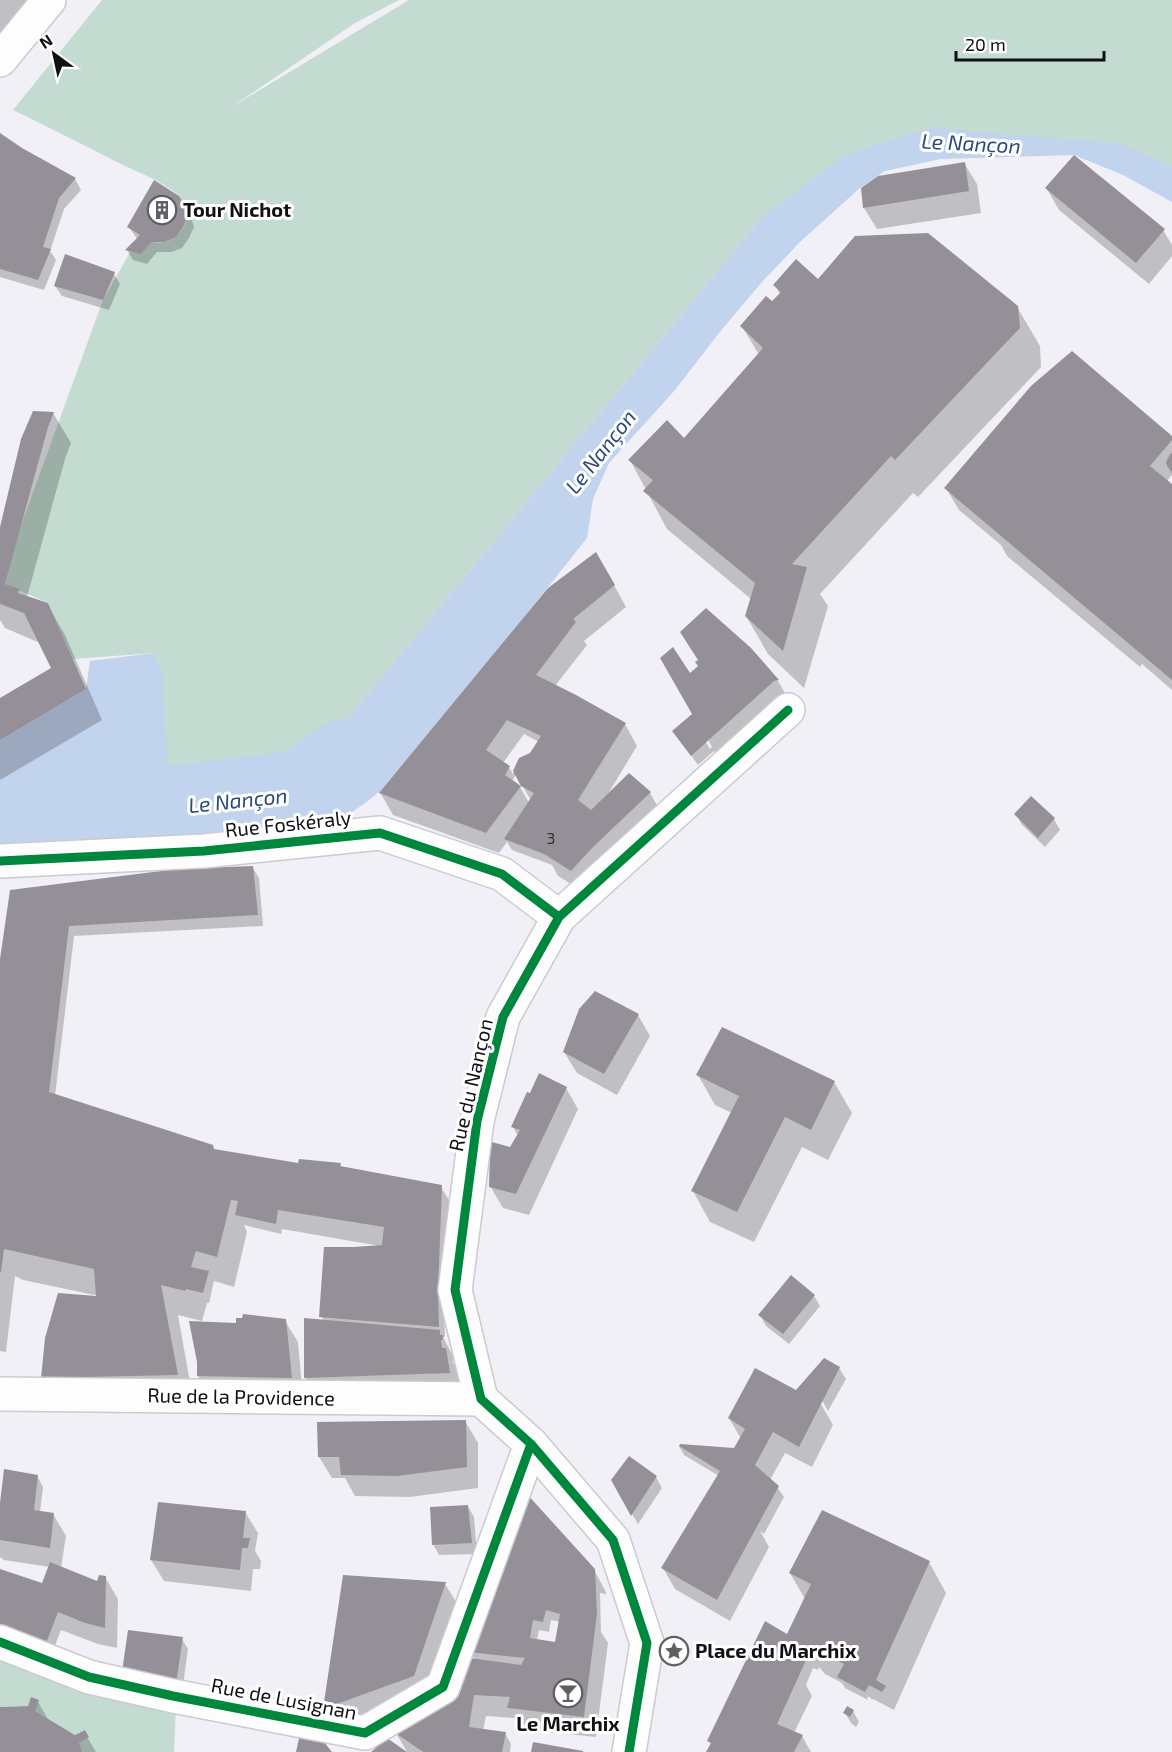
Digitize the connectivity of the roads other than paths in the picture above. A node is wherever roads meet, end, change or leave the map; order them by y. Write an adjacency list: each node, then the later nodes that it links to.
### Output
1 (49, 0): 2 (street)
2 (0, 60)
3 (788, 710): 5 (street, Rue du Nançon)
4 (0, 861): 5 (street, Rue Foskéraly)
5 (559, 918): 7 (street, Rue du Nançon)
6 (0, 1394): 7 (street, Rue de la Providence)
7 (481, 1399): 8 (street)
8 (531, 1444): 9 (street, Rue de Lusignan); 10 (street)
9 (0, 1642)
10 (629, 1752)

